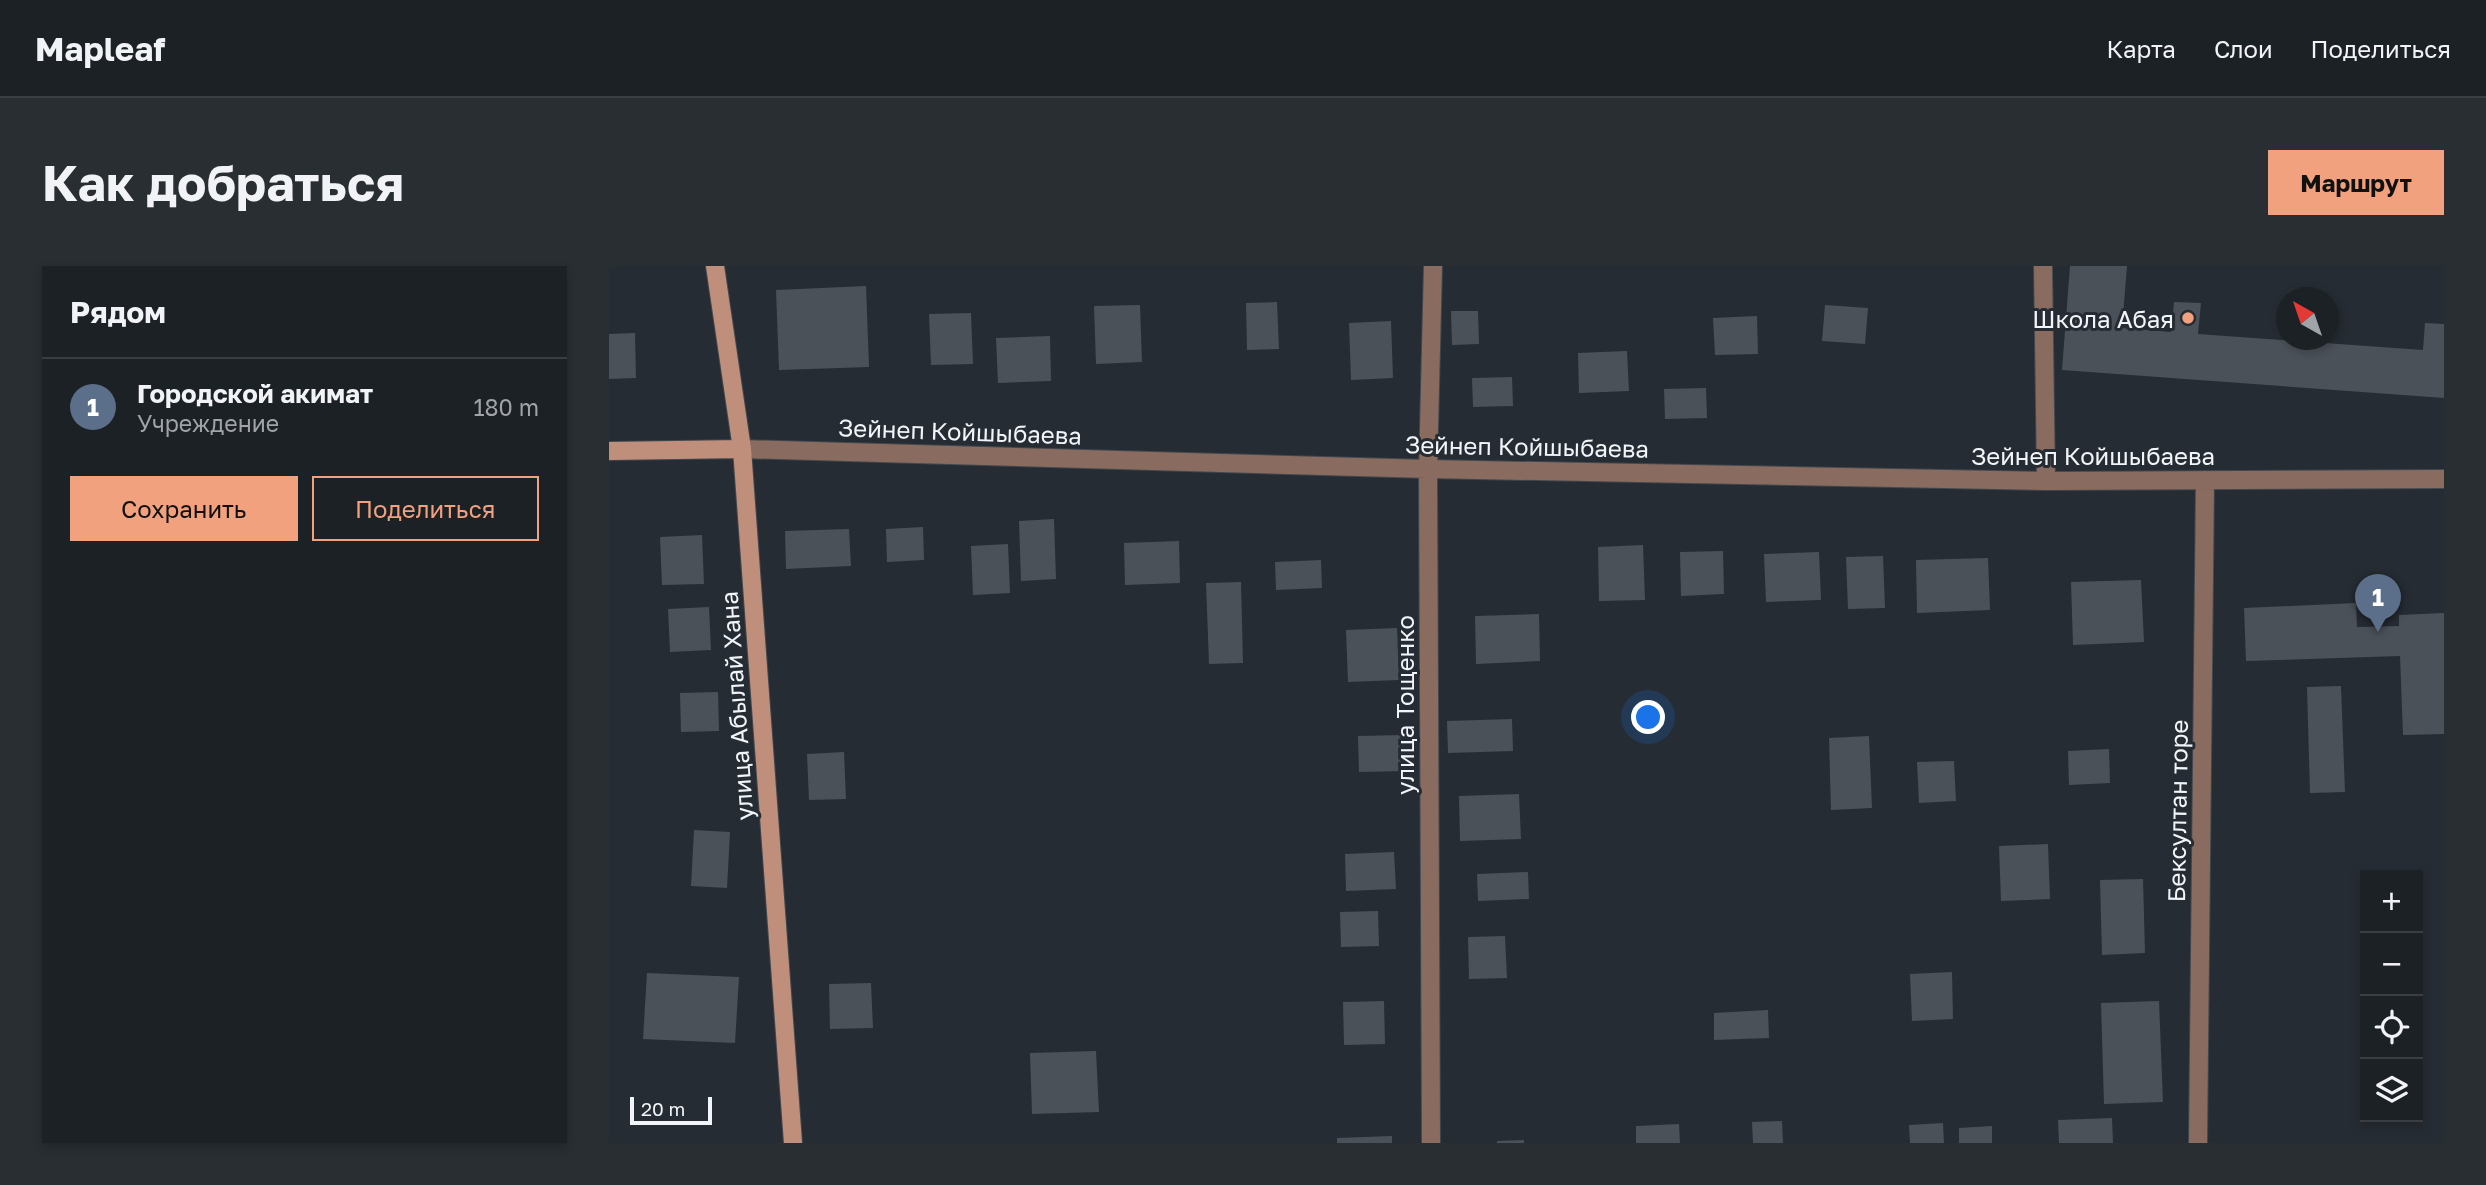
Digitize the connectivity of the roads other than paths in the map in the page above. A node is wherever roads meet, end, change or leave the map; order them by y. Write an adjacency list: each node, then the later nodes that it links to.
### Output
1 (715, 266): 4 (street, улица Абылай Хана)
2 (1433, 266): 6 (street, улица Тощенко)
3 (2043, 266): 9 (street)
4 (742, 449): 5 (street, Зейнеп Койшыбаева); 6 (street, Зейнеп Койшыбаева); 10 (street, улица Абылай Хана)
5 (609, 451)
6 (1428, 469): 9 (street, Зейнеп Койшыбаева); 11 (street, улица Тощенко)
7 (2444, 479): 8 (street, Зейнеп Койшыбаева)
8 (2205, 480): 9 (street, Зейнеп Койшыбаева); 12 (street, Бексултан торе)
9 (2046, 481)
10 (793, 1143)
11 (1431, 1143)
12 (2198, 1143)

